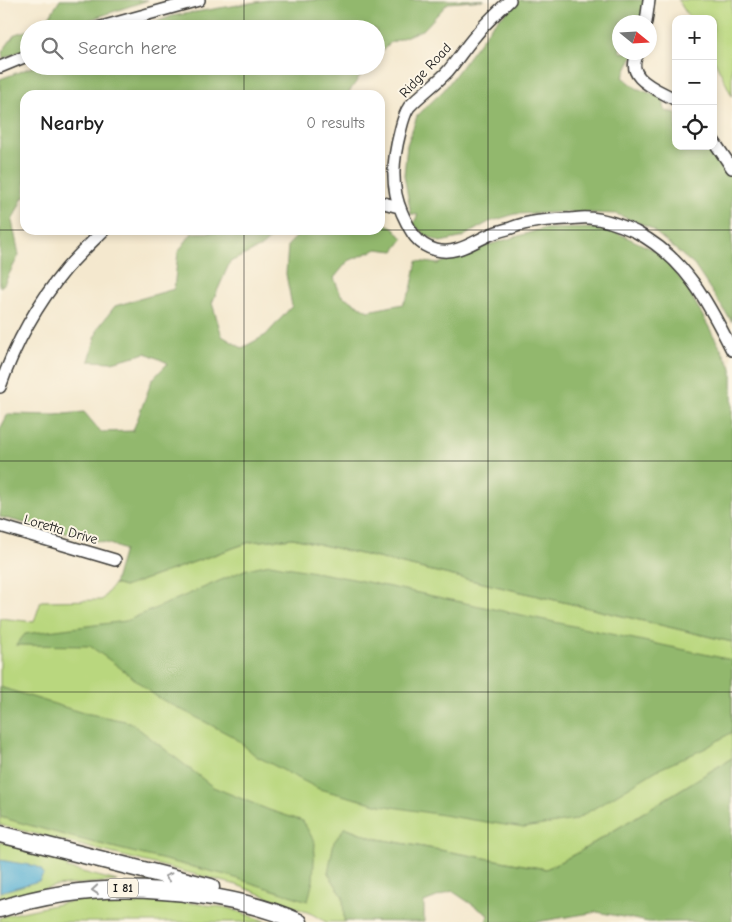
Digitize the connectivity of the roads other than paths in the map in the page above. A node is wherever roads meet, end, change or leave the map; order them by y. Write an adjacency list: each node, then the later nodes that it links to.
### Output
1 (199, 0): 5 (street)
2 (510, 0): 13 (street, Ridge Road)
3 (649, 0): 4 (street)
4 (647, 15)
5 (127, 20)
6 (20, 59): 8 (street)
7 (634, 60): 9 (street)
8 (0, 67)
9 (672, 97)
10 (717, 146): 11 (street)
11 (732, 168)
12 (385, 203): 13 (street)
13 (399, 206): 15 (street, Ridge Road)
14 (99, 235): 16 (street)
15 (732, 350)
16 (0, 387)
17 (0, 526): 18 (street, Loretta Drive)
18 (114, 560)
19 (0, 834): 20 (highway, one-way to 19)
20 (247, 903): 21 (highway, I 81, one-way to 21); 22 (highway, I 81)
21 (0, 909)
22 (299, 922)

